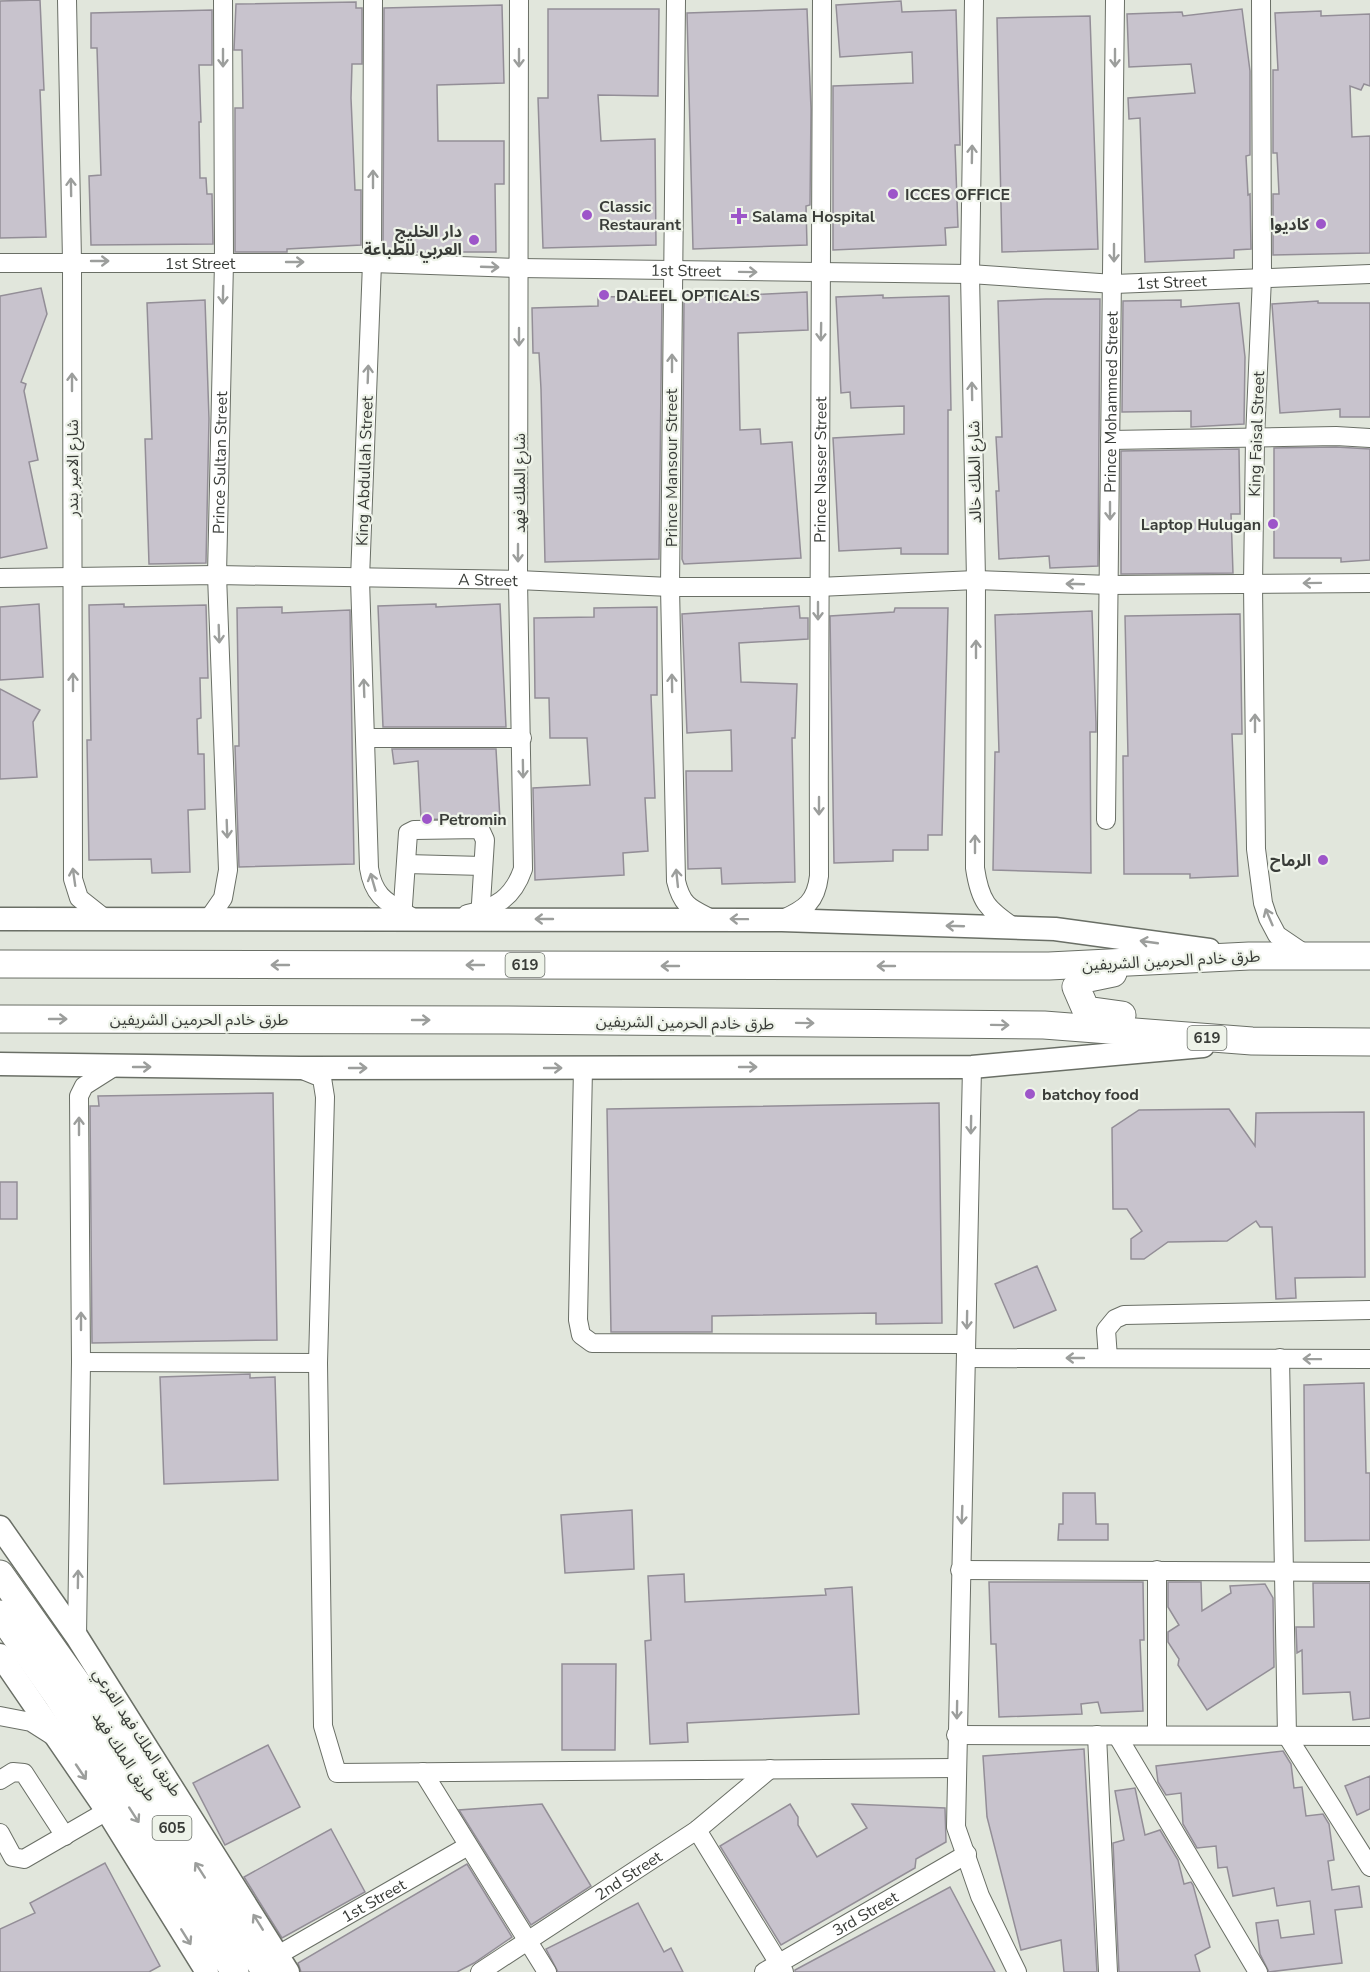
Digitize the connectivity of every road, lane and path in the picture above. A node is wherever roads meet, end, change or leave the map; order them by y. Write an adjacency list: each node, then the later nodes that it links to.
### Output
1 (68, 0): 10 (street, شارع الامير بندر, one-way to 1)
2 (223, 0): 12 (street, Prince Sultan Street, one-way to 12)
3 (373, 0): 13 (street, King Abdullah Street, one-way to 3)
4 (519, 0): 14 (street, شارع الملك فهد, one-way to 14)
5 (676, 0): 15 (street, Prince Mansour Street)
6 (822, 0): 16 (street, Prince Nasser Street)
7 (974, 0): 17 (street, شارع الملك خالد, one-way to 7)
8 (1115, 0): 20 (street, Prince Mohammed Street, one-way to 20)
9 (1261, 0): 19 (street, King Faisal Street)
10 (72, 261): 11 (street, 1st Street); 12 (street, 1st Street, one-way to 12); 26 (street, شارع الامير بندر, one-way to 10)
11 (0, 262)
12 (224, 262): 13 (street, 1st Street, one-way to 13); 24 (street, Prince Sultan Street, one-way to 24)
13 (372, 262): 14 (street, 1st Street, one-way to 14); 27 (street, King Abdullah Street, one-way to 13)
14 (519, 268): 15 (street, 1st Street); 28 (street, شارع الملك فهد, one-way to 28)
15 (672, 270): 16 (street, 1st Street, one-way to 16); 33 (street, Prince Mansour Street, one-way to 15)
16 (822, 274): 17 (street, 1st Street); 34 (street, Prince Nasser Street, one-way to 34)
17 (970, 274): 20 (street, 1st Street); 29 (street, شارع الملك خالد, one-way to 17)
18 (1370, 274): 19 (street, 1st Street)
19 (1262, 277): 20 (street, 1st Street); 21 (street, King Faisal Street)
20 (1114, 284): 23 (street, Prince Mohammed Street)
21 (1255, 438): 22 (street); 23 (street); 31 (street, King Faisal Street)
22 (1370, 438)
23 (1110, 441): 32 (street, Prince Mohammed Street, one-way to 32)
24 (217, 575): 26 (street, A Street); 27 (street, A Street); 46 (street, Prince Sultan Street, one-way to 46)
25 (0, 578): 26 (street, A Street)
26 (72, 578): 45 (street, شارع الامير بندر, one-way to 26)
27 (360, 579): 28 (street, A Street); 35 (street, King Abdullah Street, one-way to 27)
28 (518, 580): 33 (street, A Street); 36 (street, شارع الملك فهد)
29 (976, 580): 32 (street, A Street, one-way to 29); 34 (street, A Street); 47 (street, شارع الملك خالد, one-way to 29)
30 (1370, 583): 31 (street, A Street, one-way to 31)
31 (1253, 584): 32 (street, A Street); 50 (street, King Faisal Street, one-way to 31)
32 (1109, 585): 37 (street, Prince Mohammed Street)
33 (670, 587): 34 (street, A Street); 43 (street, Prince Mansour Street, one-way to 33)
34 (818, 587): 44 (street, Prince Nasser Street, one-way to 44)
35 (365, 738): 36 (street); 41 (street, King Abdullah Street, one-way to 35)
36 (522, 738): 40 (street, شارع الملك فهد, one-way to 40)
37 (1106, 811)
38 (406, 864): 39 (street); 39 (street); 41 (street)
39 (483, 866): 40 (street)
40 (480, 915): 41 (main road); 43 (main road, one-way to 40)
41 (406, 916): 46 (main road)
42 (0, 919): 45 (main road)
43 (712, 919): 44 (main road, one-way to 43)
44 (782, 920): 47 (main road, one-way to 44)
45 (108, 921): 46 (main road)
46 (207, 921)
47 (1014, 928): 49 (main road, one-way to 47)
48 (1369, 955): 50 (highway, طرق خادم الحرمين الشريفين / 619)
49 (1249, 956): 50 (highway, طرق خادم الحرمين الشريفين / 619); 51 (highway, طرق خادم الحرمين الشريفين / 619)
50 (1309, 956)
51 (1181, 959): 52 (highway, طرق خادم الحرمين الشريفين / 619, one-way to 52); 54 (highway)
52 (0, 964)
53 (0, 1019): 55 (highway, طرق خادم الحرمين الشريفين / 619, one-way to 55)
54 (1370, 1023)
55 (1252, 1041): 56 (highway, طرق خادم الحرمين الشريفين / 619); 61 (main road)
56 (1370, 1042)
57 (0, 1057): 59 (main road)
58 (0, 1064): 59 (main road)
59 (57, 1065): 60 (main road)
60 (114, 1067): 62 (main road, one-way to 62); 69 (street, one-way to 60)
61 (972, 1067): 63 (main road, one-way to 61); 65 (street, one-way to 65)
62 (300, 1068): 63 (main road, one-way to 63); 70 (street)
63 (583, 1068): 65 (street)
64 (1370, 1310): 66 (street)
65 (966, 1351): 66 (street, one-way to 65); 72 (street, one-way to 72)
66 (1108, 1358): 67 (street)
67 (1280, 1358): 68 (street, one-way to 67); 74 (street)
68 (1370, 1359)
69 (81, 1362): 70 (street); 78 (street, one-way to 69)
70 (318, 1363): 91 (street)
71 (0, 1527): 78 (main road, طريق الملك فهد الفرعي)
72 (960, 1570): 73 (street); 82 (street, one-way to 82)
73 (1157, 1570): 74 (street); 84 (street)
74 (1285, 1571): 75 (street); 85 (street)
75 (1370, 1572)
76 (0, 1574): 80 (highway, طريق الملك فهد / 605)
77 (0, 1614): 80 (highway, طريق الملك فهد / 605)
78 (77, 1637): 101 (main road, طريق الملك فهد الفرعي, one-way to 78)
79 (0, 1656): 88 (main road)
80 (67, 1689): 101 (highway, طريق الملك فهد / 605, one-way to 80); 104 (highway, طريق الملك فهد / 605, one-way to 104)
81 (0, 1716): 88 (street)
82 (956, 1735): 83 (street); 89 (street)
83 (1097, 1735): 87 (street); 108 (street)
84 (1156, 1735): 85 (street); 87 (street)
85 (1287, 1736): 86 (street); 99 (street)
86 (1370, 1736)
87 (1118, 1737): 109 (street)
88 (60, 1741): 93 (main road, one-way to 93)
89 (956, 1768): 90 (street); 98 (street)
90 (770, 1769): 91 (street); 94 (street, 2nd Street)
91 (423, 1772): 97 (street)
92 (0, 1779): 96 (street)
93 (107, 1811): 96 (street); 103 (main road, one-way to 103)
94 (697, 1830): 100 (street, 2nd Street); 102 (street)
95 (0, 1833): 96 (street)
96 (65, 1836)
97 (468, 1846): 100 (street); 101 (street, 1st Street)
98 (967, 1854): 102 (street, 3rd Street); 107 (street)
99 (1370, 1867)
100 (526, 1942): 105 (street, 2nd Street); 106 (street)
101 (278, 1966)
102 (776, 1969)
103 (207, 1972)
104 (235, 1972)
105 (480, 1972)
106 (547, 1972)
107 (1017, 1972)
108 (1108, 1972)
109 (1258, 1972)

